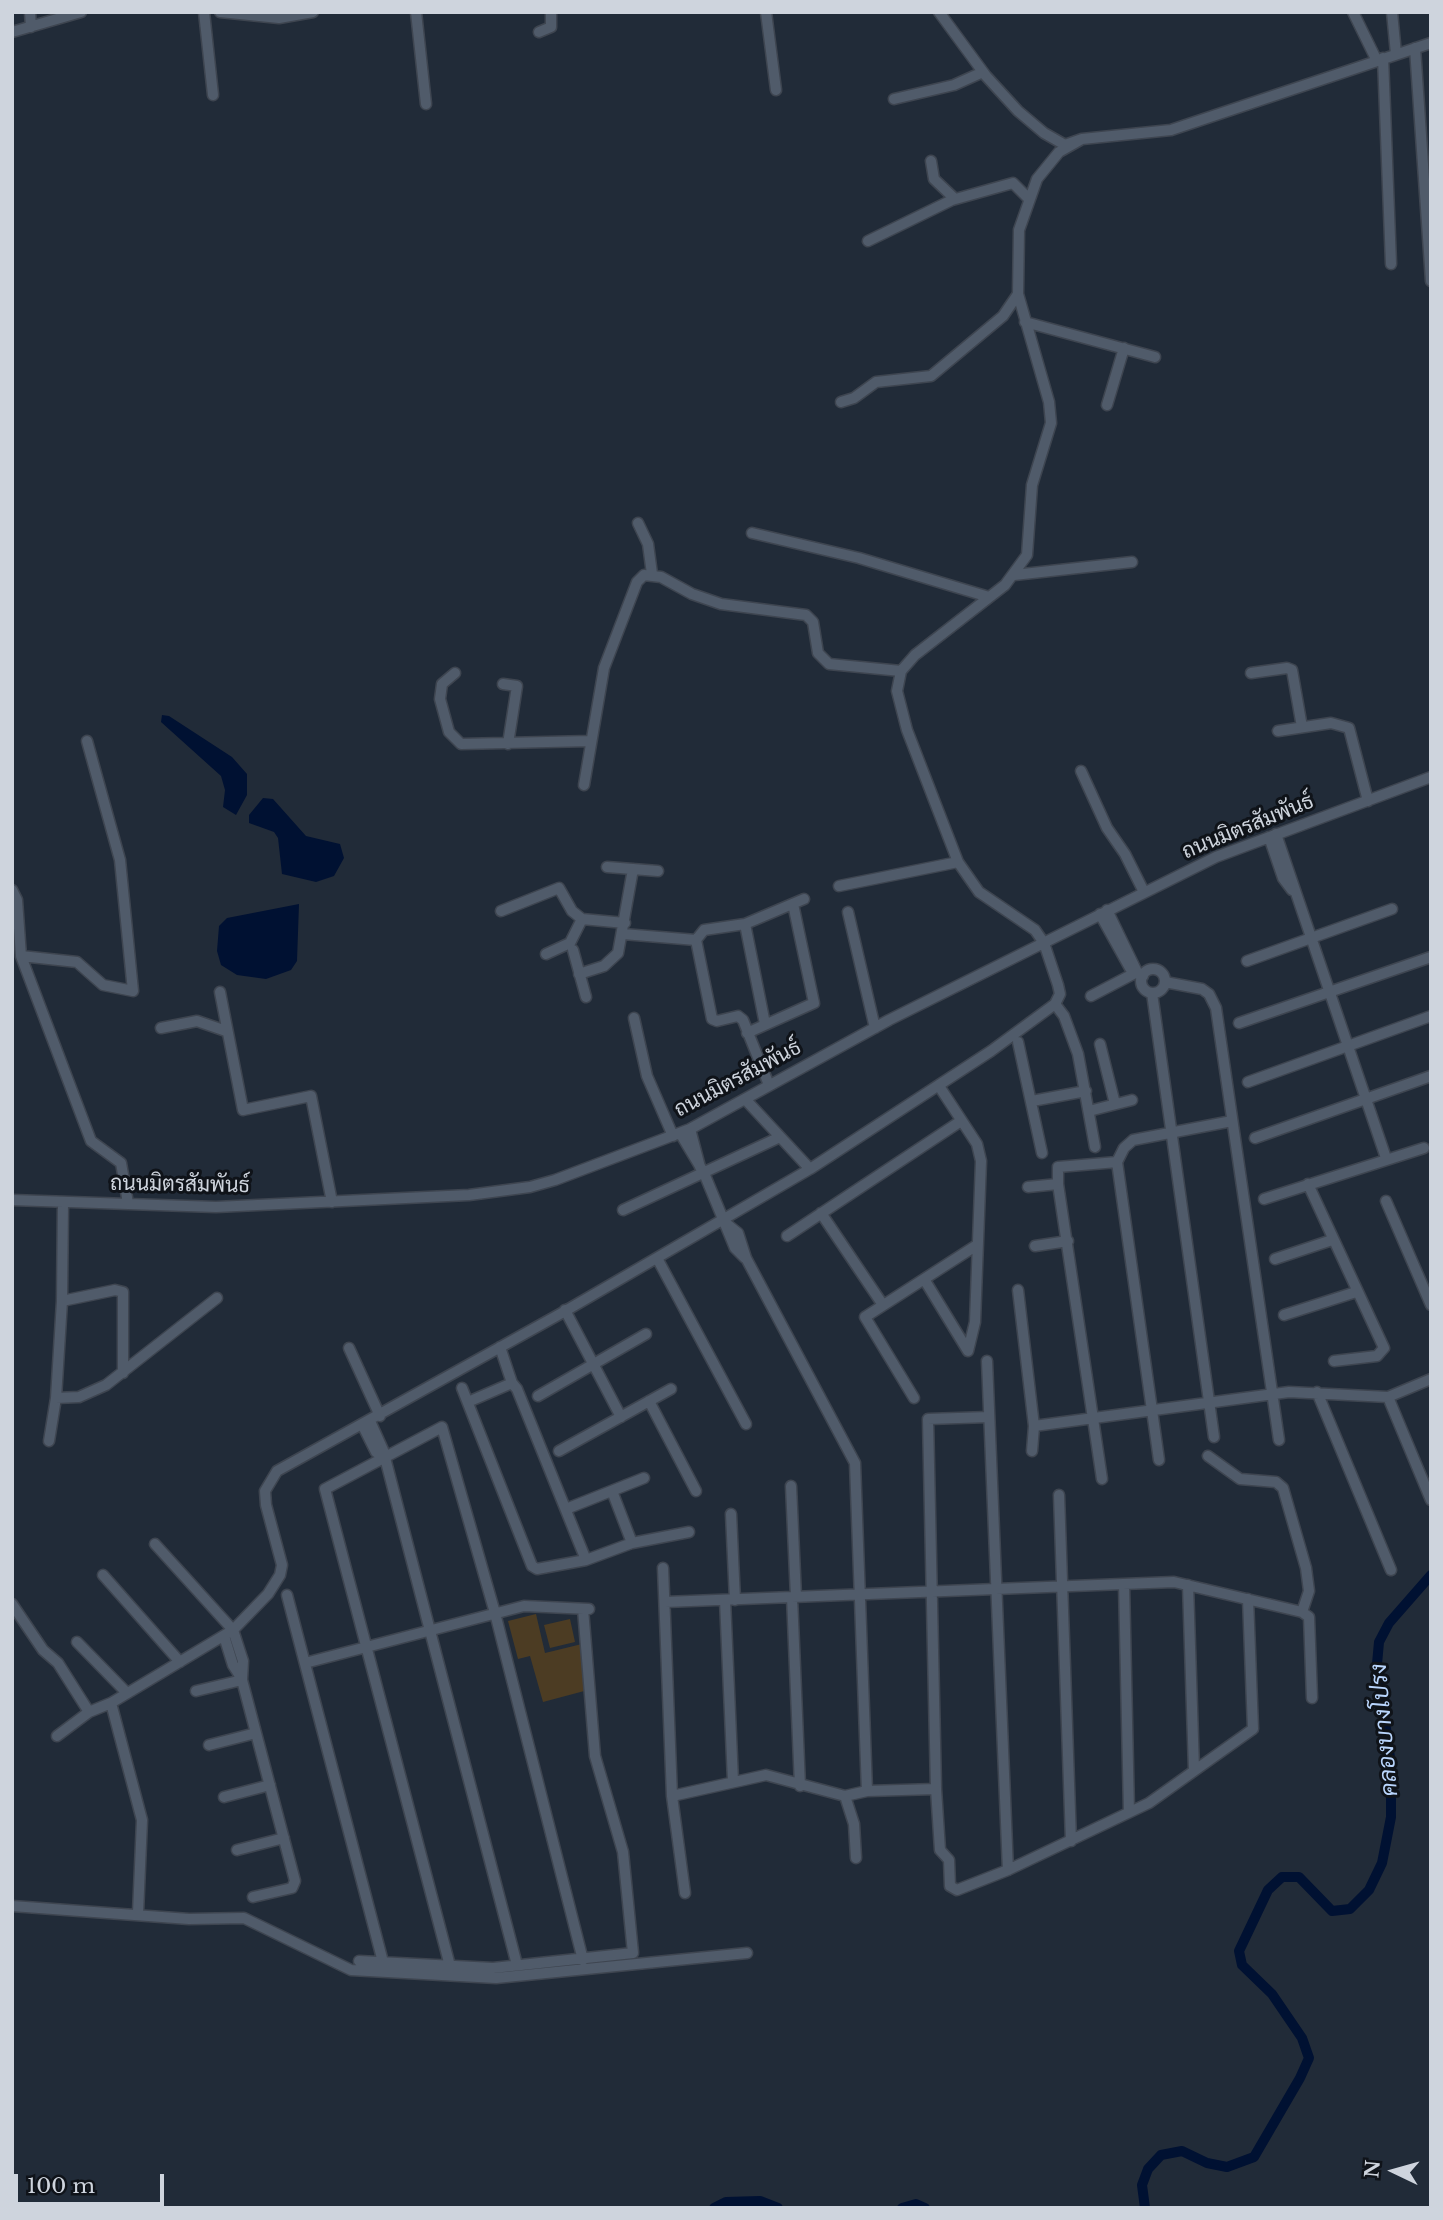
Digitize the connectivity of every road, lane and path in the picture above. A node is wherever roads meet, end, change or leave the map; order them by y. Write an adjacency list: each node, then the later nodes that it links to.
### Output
1 (30, 12): 13 (street)
2 (81, 12): 13 (street)
3 (204, 12): 22 (street)
4 (220, 12): 12 (street)
5 (313, 12): 12 (street)
6 (416, 12): 24 (street)
7 (551, 12): 15 (street)
8 (766, 12): 21 (street)
9 (939, 12): 20 (street)
10 (1353, 12): 19 (street)
11 (1392, 12): 18 (street)
12 (240, 13)
13 (31, 27): 14 (street)
14 (12, 32)
15 (539, 32)
16 (1431, 43): 17 (street)
17 (1415, 48): 18 (street); 27 (street)
18 (1396, 54): 19 (street)
19 (1380, 60): 25 (street); 31 (street)
20 (983, 72): 23 (street); 25 (street)
21 (776, 90)
22 (213, 95)
23 (894, 99)
24 (426, 104)
25 (1082, 139): 28 (street)
26 (931, 160): 29 (street)
27 (1428, 192): 32 (street)
28 (1028, 198): 29 (street); 33 (street)
29 (955, 199): 30 (street)
30 (869, 241)
31 (1391, 264)
32 (1431, 281)
33 (1018, 294): 34 (street); 37 (street)
34 (1025, 322): 35 (street); 43 (street)
35 (1124, 348): 36 (street); 38 (street)
36 (1155, 357)
37 (841, 402)
38 (1107, 405)
39 (638, 523): 42 (street)
40 (752, 533): 44 (street)
41 (1132, 562): 43 (street)
42 (652, 574): 45 (street); 52 (street)
43 (1014, 575): 44 (street)
44 (989, 597): 45 (street)
45 (901, 671): 59 (street)
46 (455, 673): 53 (street)
47 (1251, 673): 49 (street)
48 (503, 684): 53 (street)
49 (1302, 727): 50 (street); 57 (street)
50 (1278, 731)
51 (87, 741): 79 (street)
52 (590, 741): 53 (street); 56 (street)
53 (508, 744)
54 (1081, 771): 65 (street)
55 (1431, 778): 57 (street, ถนนมิตรสัมพันธ์)
56 (584, 785)
57 (1368, 801): 58 (street, ถนนมิตรสัมพันธ์)
58 (1273, 835): 65 (street, ถนนมิตรสัมพันธ์); 75 (street)
59 (958, 862): 63 (street); 77 (street)
60 (607, 867): 61 (street)
61 (633, 869): 62 (street); 74 (street)
62 (658, 871)
63 (839, 886)
64 (12, 890): 79 (street)
65 (1144, 892): 71 (street, ถนนมิตรสัมพันธ์)
66 (804, 900): 67 (street)
67 (793, 904): 73 (street); 95 (street)
68 (1392, 909): 75 (street)
69 (501, 911): 72 (street)
70 (848, 912): 97 (street)
71 (1103, 912): 77 (street, ถนนมิตรสัมพันธ์); 84 (street)
72 (582, 919): 74 (street); 80 (street)
73 (745, 923): 76 (street); 95 (street)
74 (624, 928): 76 (street); 83 (street)
75 (1310, 939): 82 (street); 88 (street)
76 (696, 940): 99 (street)
77 (1044, 943): 91 (street); 97 (street, ถนนมิตรสัมพันธ์)
78 (573, 950): 83 (street)
79 (18, 951): 135 (street)
80 (546, 954)
81 (1431, 957): 88 (street)
82 (1247, 961)
83 (579, 974): 90 (street)
84 (1140, 974): 85 (street); 87 (street); 89 (street)
85 (1165, 982): 87 (street); 115 (street)
86 (220, 992): 98 (street)
87 (1152, 993): 116 (street)
88 (1329, 994): 94 (street); 102 (street)
89 (1091, 996)
90 (586, 997)
91 (1055, 1004): 106 (street); 107 (street)
92 (1431, 1016): 102 (street)
93 (634, 1018): 117 (street)
94 (1239, 1023)
95 (765, 1024): 99 (street)
96 (161, 1028): 98 (street)
97 (875, 1028): 105 (street, ถนนมิตรสัมพันธ์)
98 (226, 1031): 134 (street)
99 (747, 1033): 105 (street)
100 (1018, 1042): 111 (street)
101 (1100, 1044): 112 (street)
102 (1347, 1045): 104 (street); 108 (street)
103 (1431, 1076): 108 (street)
104 (1248, 1082)
105 (769, 1086): 109 (street, ถนนมิตรสัมพันธ์)
106 (939, 1086): 114 (street); 125 (street)
107 (1086, 1091): 111 (street); 113 (street)
108 (1365, 1098): 119 (street); 123 (street)
109 (745, 1099): 117 (street, ถนนมิตรสัมพันธ์); 118 (street)
110 (1132, 1100): 112 (street)
111 (1032, 1101): 122 (street)
112 (1115, 1104): 113 (street)
113 (1089, 1111): 120 (street)
114 (961, 1121): 137 (street); 142 (street)
115 (1232, 1121): 116 (street); 167 (street)
116 (1170, 1130): 124 (street); 174 (street)
117 (681, 1132): 126 (street); 134 (street, ถนนมิตรสัมพันธ์)
118 (780, 1137): 125 (street); 126 (street)
119 (1255, 1138)
120 (1095, 1147)
121 (1424, 1148): 123 (street)
122 (1042, 1153)
123 (1386, 1158): 128 (street)
124 (1117, 1162): 127 (street); 175 (street)
125 (810, 1168): 138 (street)
126 (702, 1170): 136 (street); 138 (street)
127 (1058, 1184): 129 (street); 141 (street)
128 (1308, 1184): 130 (street); 140 (street)
129 (1028, 1188)
130 (1264, 1199)
131 (12, 1200): 133 (street, ถนนมิตรสัมพันธ์)
132 (1386, 1201): 152 (street)
133 (63, 1202): 135 (street, ถนนมิตรสัมพันธ์); 150 (street)
134 (332, 1202): 135 (street, ถนนมิตรสัมพันธ์)
135 (128, 1203)
136 (622, 1210)
137 (821, 1213): 139 (street); 151 (street)
138 (726, 1222): 144 (street); 212 (street)
139 (787, 1236)
140 (1332, 1240): 145 (street); 148 (street)
141 (1068, 1241): 143 (street); 178 (street)
142 (977, 1245): 146 (street); 146 (street)
143 (1035, 1246)
144 (657, 1258): 153 (street); 180 (street)
145 (1275, 1259)
146 (924, 1279): 151 (street)
147 (1018, 1290): 181 (street)
148 (1356, 1292): 154 (street); 159 (street)
149 (217, 1298): 161 (street)
150 (62, 1301): 161 (street); 170 (street)
151 (883, 1305): 171 (street)
152 (1431, 1305)
153 (563, 1312): 157 (street); 160 (street)
154 (1284, 1315)
155 (646, 1334): 160 (street)
156 (349, 1348): 179 (street)
157 (498, 1349): 163 (street); 179 (street)
158 (988, 1361): 177 (street)
159 (1334, 1361)
160 (592, 1364): 168 (street); 176 (street)
161 (123, 1373): 170 (street)
162 (1431, 1378): 169 (street)
163 (512, 1383): 173 (street); 197 (street)
164 (462, 1388): 173 (street)
165 (670, 1389): 172 (street)
166 (1317, 1392): 167 (street); 169 (street); 204 (street)
167 (1272, 1394): 174 (street); 183 (street)
168 (538, 1396)
169 (1388, 1397): 196 (street)
170 (56, 1398): 184 (street)
171 (914, 1398)
172 (649, 1401): 176 (street); 194 (street)
173 (468, 1402): 202 (street)
174 (1209, 1403): 175 (street); 182 (street)
175 (1151, 1410): 178 (street); 189 (street)
176 (621, 1416): 185 (street)
177 (989, 1418): 209 (street); 210 (street)
178 (1094, 1418): 181 (street); 191 (street)
179 (371, 1420): 188 (street); 221 (street)
180 (746, 1424)
181 (1034, 1426): 186 (street)
182 (1214, 1437)
183 (1279, 1440)
184 (49, 1441)
185 (559, 1451)
186 (1032, 1451)
187 (1208, 1456): 218 (street)
188 (384, 1458): 219 (street); 220 (street); 223 (street)
189 (1159, 1460)
190 (643, 1478): 193 (street)
191 (1102, 1479)
192 (791, 1486): 213 (street)
193 (612, 1491): 197 (street); 200 (street)
194 (696, 1491)
195 (1059, 1495): 208 (street)
196 (1431, 1500)
197 (566, 1509): 202 (street)
198 (731, 1514): 215 (street)
199 (689, 1532): 200 (street)
200 (632, 1543): 202 (street)
201 (155, 1544): 221 (street)
202 (586, 1560)
203 (663, 1568): 216 (street)
204 (1391, 1570)
205 (103, 1575): 224 (street)
206 (1124, 1584): 207 (street); 208 (street); 244 (street)
207 (1188, 1585): 214 (street); 235 (street)
208 (1061, 1587): 209 (street); 246 (street)
209 (998, 1589): 210 (street); 249 (street)
210 (931, 1592): 212 (street); 239 (street)
211 (287, 1595): 225 (street)
212 (861, 1595): 213 (street); 240 (street)
213 (794, 1597): 215 (street); 238 (street)
214 (1248, 1599): 218 (street); 235 (street)
215 (730, 1600): 216 (street); 236 (street)
216 (665, 1602): 241 (street)
217 (12, 1604): 231 (street)
218 (1302, 1612): 229 (street)
219 (495, 1613): 220 (street); 255 (street); 255 (street)
220 (429, 1629): 223 (street); 258 (street)
221 (229, 1633): 224 (street); 226 (street)
222 (77, 1642): 228 (street)
223 (366, 1647): 225 (street); 259 (street)
224 (180, 1662): 228 (street)
225 (305, 1663): 257 (street)
226 (242, 1680): 227 (street); 232 (street)
227 (196, 1691)
228 (126, 1692): 230 (street)
229 (1311, 1698)
230 (111, 1703): 231 (street); 253 (street)
231 (89, 1712): 233 (street)
232 (256, 1733): 234 (street); 237 (street)
233 (57, 1736)
234 (209, 1745)
235 (1194, 1770): 244 (street)
236 (733, 1782): 238 (street); 241 (street)
237 (270, 1785): 242 (street); 245 (street)
238 (800, 1786): 243 (street)
239 (936, 1789): 240 (street); 249 (street)
240 (867, 1791): 243 (street)
241 (672, 1796): 250 (street)
242 (224, 1797)
243 (845, 1797): 248 (street)
244 (1129, 1812): 246 (street)
245 (284, 1838): 247 (street); 251 (street)
246 (1071, 1841): 249 (street)
247 (237, 1850)
248 (856, 1858)
249 (1007, 1870)
250 (685, 1893)
251 (253, 1898)
252 (12, 1906): 253 (street)
253 (138, 1913): 254 (street)
254 (747, 1953)
255 (583, 1960): 258 (street)
256 (359, 1961): 257 (street)
257 (383, 1962): 259 (street)
258 (517, 1965): 259 (street)
259 (450, 1966)

